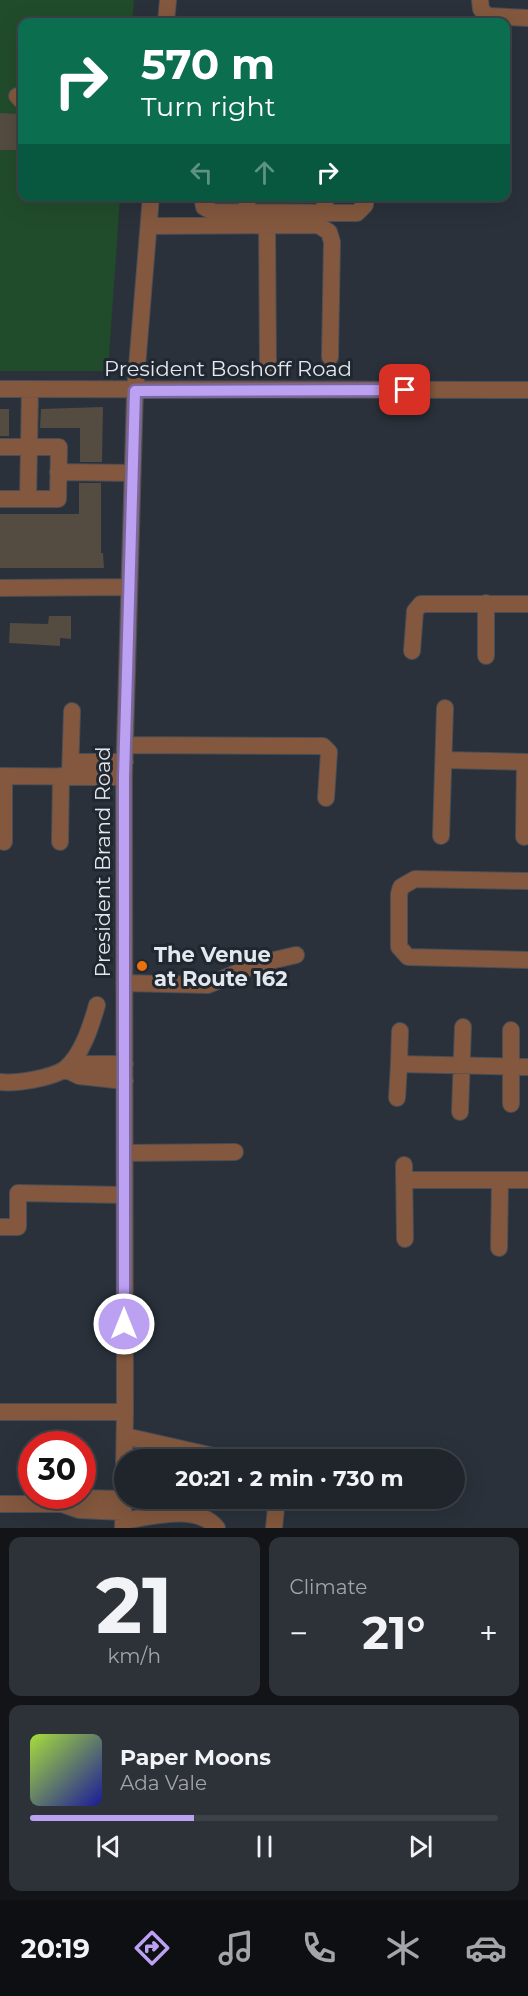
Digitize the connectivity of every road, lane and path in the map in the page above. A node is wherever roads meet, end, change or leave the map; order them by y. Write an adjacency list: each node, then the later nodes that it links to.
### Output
1 (168, 0): 3 (street)
2 (480, 0): 4 (street)
3 (166, 18)
4 (528, 18)
5 (151, 201): 12 (street, President Brand Road)
6 (203, 201): 8 (street)
7 (365, 201): 10 (street)
8 (247, 204): 9 (street)
9 (286, 204): 10 (street)
10 (325, 205)
11 (267, 225): 12 (street); 13 (street); 14 (street)
12 (149, 226): 18 (street, President Brand Road)
13 (330, 357)
14 (268, 364)
15 (0, 389): 16 (street, President Boshoff Road)
16 (30, 389): 18 (street, President Boshoff Road); 20 (street)
17 (528, 390): 18 (street, President Boshoff Road)
18 (135, 391): 22 (street, President Brand Road)
19 (0, 447): 20 (street)
20 (29, 447): 21 (street); 24 (street)
21 (58, 472): 22 (street); 24 (street)
22 (132, 472): 25 (street, President Brand Road)
23 (0, 499): 24 (street)
24 (28, 499)
25 (129, 587): 26 (street); 34 (street, President Brand Road)
26 (0, 588)
27 (486, 603): 28 (street); 29 (street); 30 (street)
28 (528, 604)
29 (412, 651)
30 (486, 656)
31 (445, 708): 33 (street)
32 (72, 711): 37 (street)
33 (445, 760): 35 (street); 39 (street)
34 (124, 762): 37 (street); 38 (street); 46 (street, President Brand Road)
35 (526, 762): 40 (street)
36 (2, 776): 37 (street); 41 (street)
37 (66, 776): 42 (street)
38 (326, 798)
39 (441, 836)
40 (524, 837)
41 (4, 842)
42 (60, 842)
43 (528, 880): 45 (street)
44 (296, 955): 46 (street)
45 (528, 960)
46 (124, 983): 56 (street, President Brand Road)
47 (97, 1005): 55 (street)
48 (463, 1027): 52 (street)
49 (511, 1030): 53 (street)
50 (400, 1031): 51 (street)
51 (399, 1064): 52 (street); 58 (street)
52 (461, 1065): 53 (street); 60 (street)
53 (511, 1066): 54 (street); 59 (street)
54 (528, 1067)
55 (64, 1069): 56 (street); 57 (street)
56 (125, 1072): 62 (street, President Brand Road)
57 (0, 1082)
58 (397, 1098)
59 (511, 1104)
60 (460, 1112)
61 (235, 1152): 62 (street)
62 (125, 1153): 65 (street, President Brand Road)
63 (528, 1180): 64 (street)
64 (500, 1181): 67 (street); 68 (street)
65 (124, 1195): 66 (street); 70 (street, President Brand Road)
66 (0, 1227)
67 (405, 1239)
68 (499, 1248)
69 (0, 1412): 70 (street)
70 (125, 1412): 71 (street, President Brand Road)
71 (124, 1436): 72 (street); 75 (street, President Brand Road)
72 (182, 1449)
73 (0, 1504): 75 (street)
74 (276, 1509): 77 (street)
75 (123, 1515): 76 (street)
76 (217, 1528)
77 (274, 1528)

